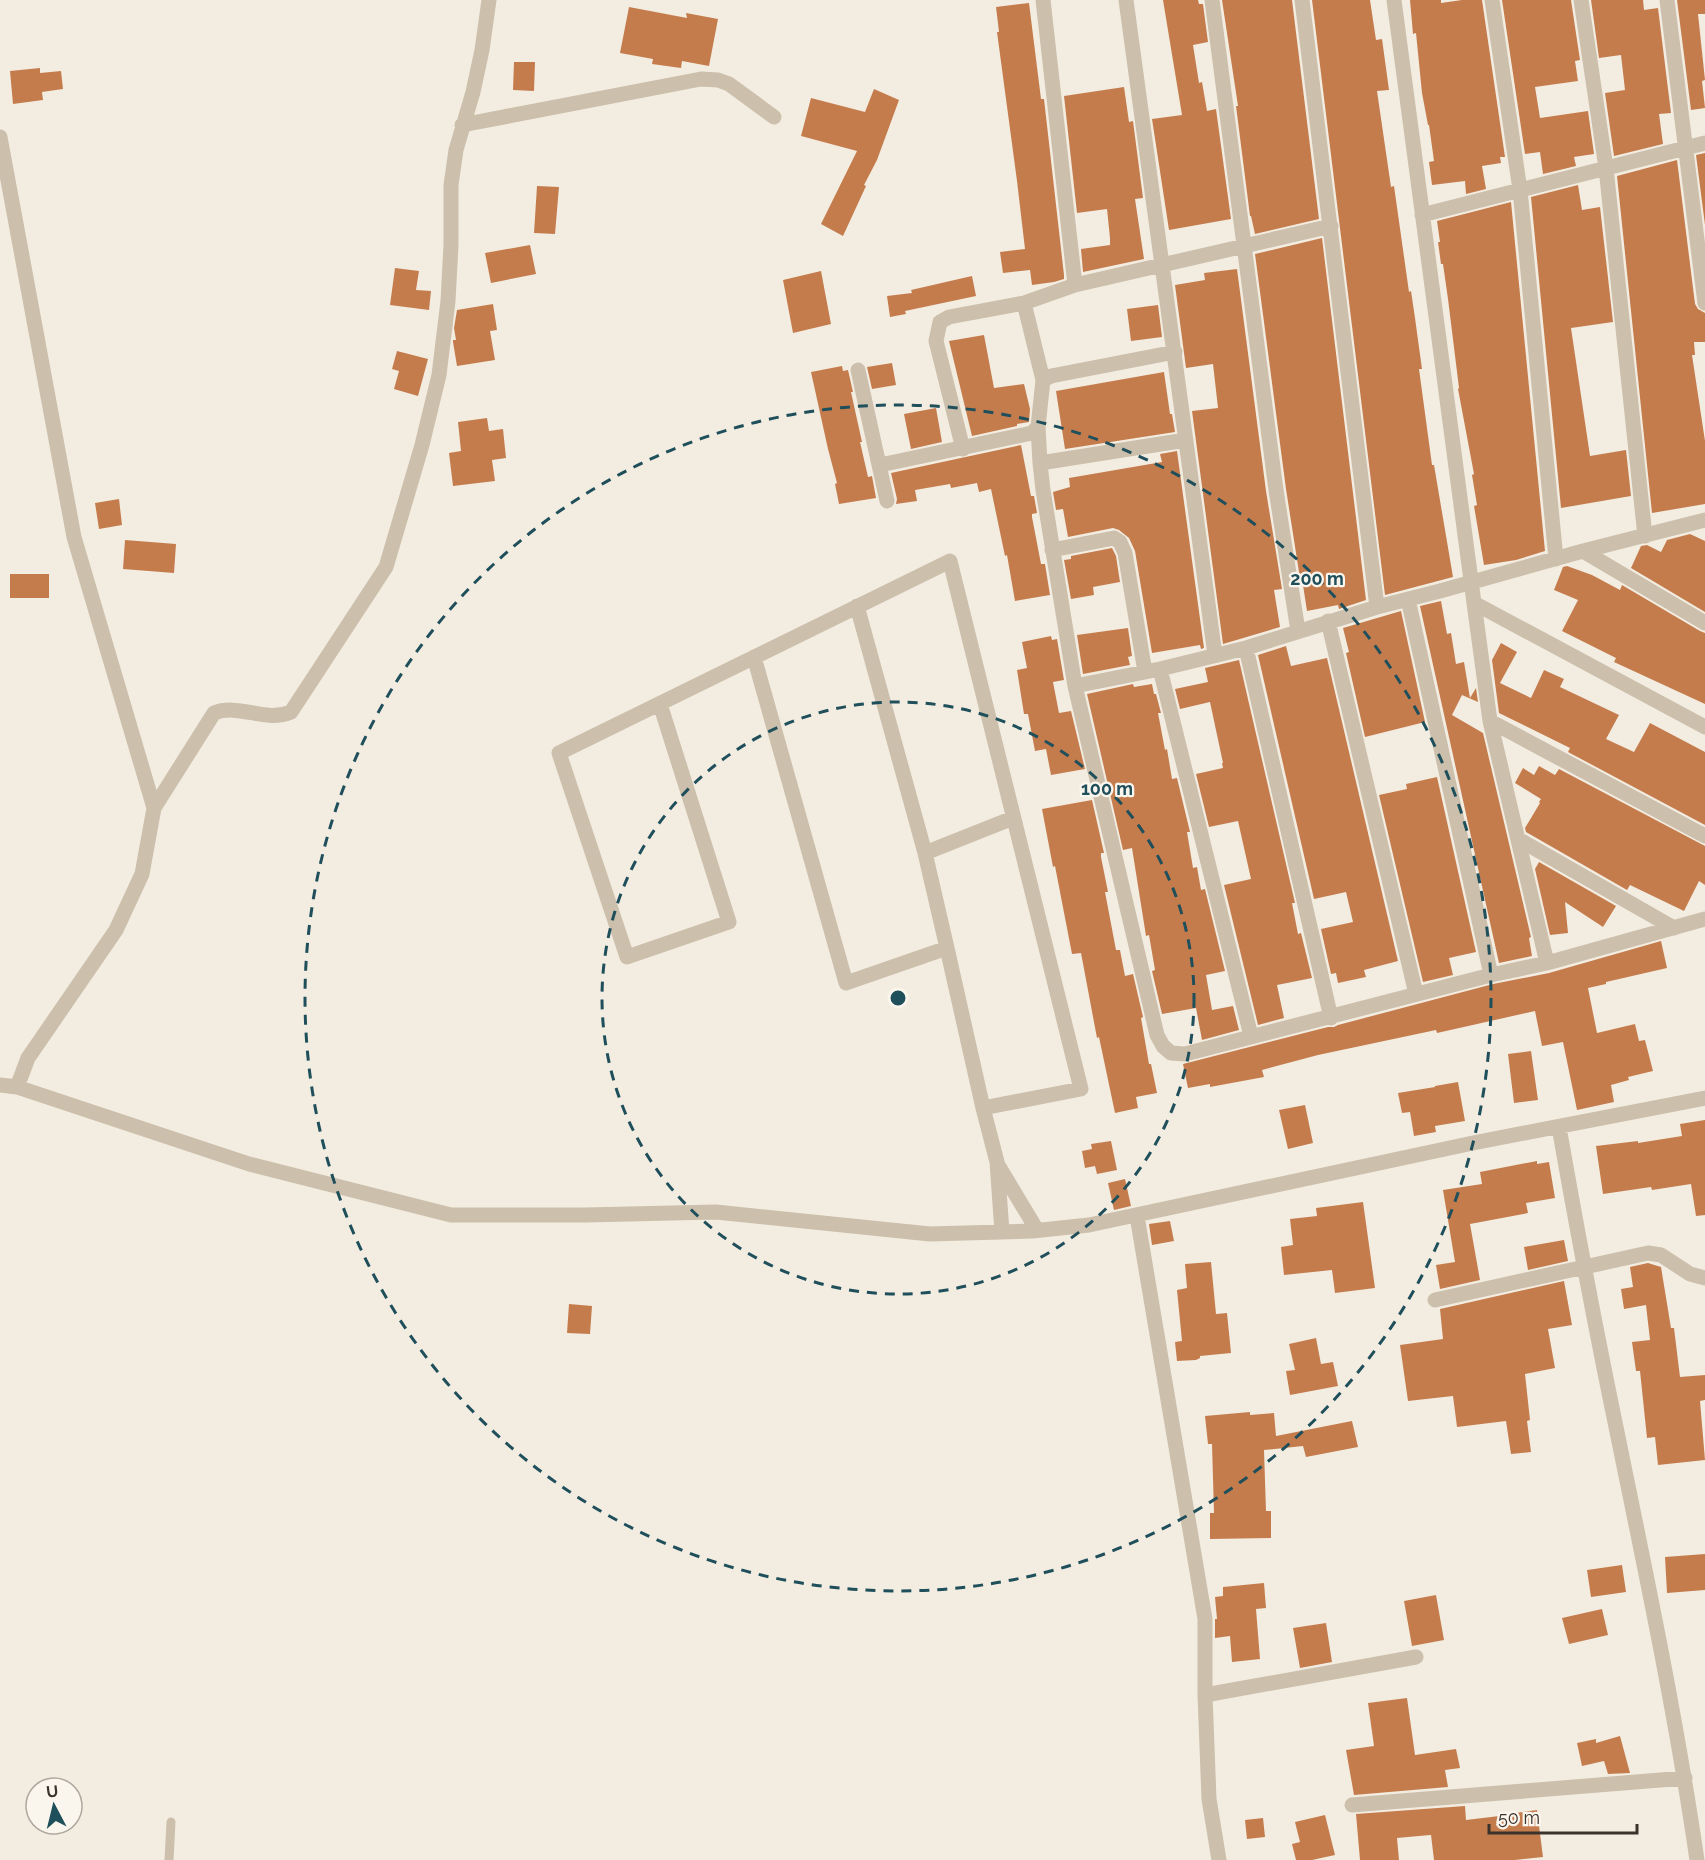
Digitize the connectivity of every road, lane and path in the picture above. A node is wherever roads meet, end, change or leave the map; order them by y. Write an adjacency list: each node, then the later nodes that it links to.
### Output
1 (489, 0): 11 (street)
2 (1043, 0): 22 (street)
3 (1126, 0): 21 (street)
4 (1212, 0): 20 (street)
5 (1302, 0): 19 (street)
6 (1394, 0): 18 (street)
7 (1492, 0): 16 (street)
8 (1581, 0): 15 (street)
9 (1666, 0): 14 (street)
10 (774, 117): 11 (street)
11 (462, 125): 55 (street)
12 (0, 137): 17 (street)
13 (1705, 143): 14 (street)
14 (1686, 148): 15 (street); 24 (street)
15 (1606, 168): 16 (street); 35 (street)
16 (1520, 190): 18 (street); 38 (street)
17 (6, 201): 55 (street)
18 (1422, 215): 39 (street)
19 (1331, 226): 20 (street); 43 (street)
20 (1244, 245): 21 (street); 46 (street)
21 (1162, 264): 22 (street); 25 (street)
22 (1075, 285): 23 (street)
23 (1024, 303): 27 (street); 30 (street)
24 (1705, 303)
25 (1175, 352): 27 (street); 29 (street)
26 (858, 370): 32 (street)
27 (1043, 380): 28 (street)
28 (1038, 427): 30 (street); 31 (street)
29 (1186, 440): 31 (street); 48 (street)
30 (963, 448): 32 (street)
31 (1040, 463): 36 (street)
32 (880, 465): 33 (street)
33 (887, 501)
34 (1704, 521): 35 (street)
35 (1645, 536): 37 (street)
36 (1052, 550): 50 (street); 51 (street)
37 (1583, 551): 38 (street); 45 (street)
38 (1556, 559): 39 (street)
39 (1472, 582): 40 (street); 41 (street)
40 (1408, 599): 43 (street); 64 (street)
41 (1474, 603): 53 (street); 54 (street)
42 (857, 606): 49 (street); 56 (street); 59 (street)
43 (1377, 607): 44 (street)
44 (1328, 621): 46 (street); 65 (street)
45 (1705, 623)
46 (1298, 631): 47 (street)
47 (1246, 648): 48 (street); 66 (street)
48 (1215, 655): 50 (street)
49 (754, 657): 52 (street); 62 (street)
50 (1152, 670): 51 (street); 67 (street)
51 (1075, 686): 67 (street)
52 (660, 704): 52 (street)
53 (1490, 721): 57 (street); 58 (street)
54 (1705, 727)
55 (154, 808): 69 (street)
56 (1013, 818): 59 (street); 71 (street)
57 (1705, 836)
58 (1518, 838): 61 (street); 63 (street)
59 (925, 853): 62 (street)
60 (1705, 919): 61 (street)
61 (1674, 928): 63 (street)
62 (947, 948): 71 (street)
63 (1547, 963): 64 (street)
64 (1491, 975): 65 (street)
65 (1416, 994): 66 (street)
66 (1332, 1018): 67 (street)
67 (1251, 1036)
68 (0, 1085): 69 (street)
69 (17, 1087): 76 (street)
70 (1705, 1098): 72 (street)
71 (983, 1108): 73 (street)
72 (1559, 1127): 74 (street); 77 (street)
73 (997, 1162): 75 (street); 76 (street)
74 (1137, 1216): 75 (street); 81 (street)
75 (1037, 1230): 76 (street)
76 (1002, 1232)
77 (1584, 1267): 78 (street); 79 (street); 82 (street)
78 (1705, 1278)
79 (1435, 1300)
80 (1416, 1657): 81 (street)
81 (1205, 1695): 86 (street)
82 (1685, 1778): 83 (street); 87 (street)
83 (1352, 1805)
84 (171, 1822): 85 (lane)
85 (169, 1860)
86 (1219, 1860)
87 (1697, 1860)

